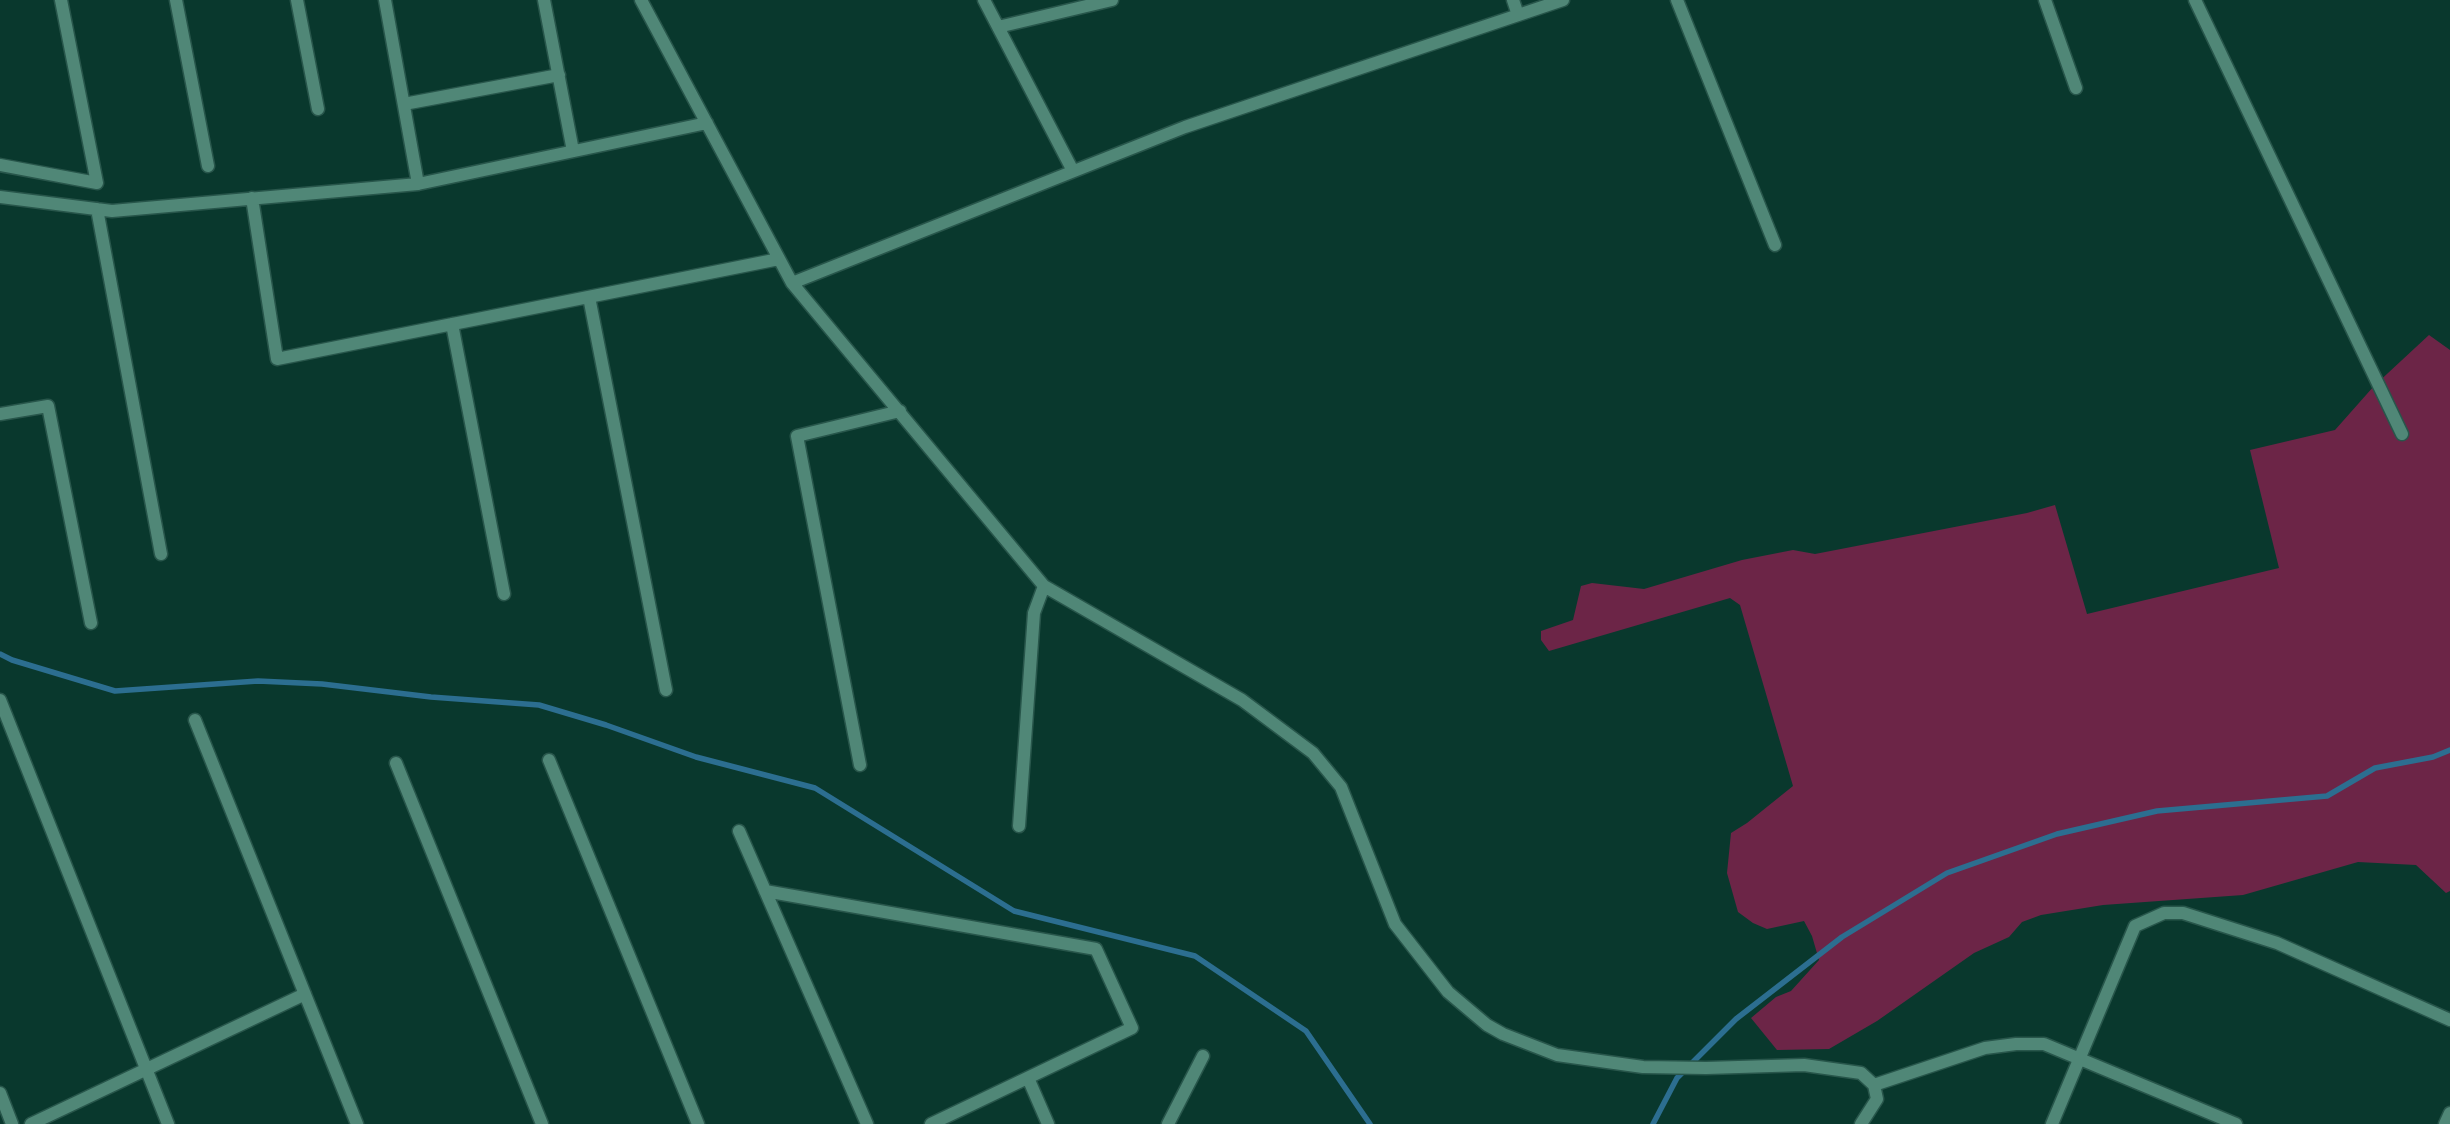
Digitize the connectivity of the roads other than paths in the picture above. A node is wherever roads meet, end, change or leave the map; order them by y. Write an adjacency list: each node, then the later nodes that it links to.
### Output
1 (61, 0): 22 (street)
2 (176, 0): 23 (street)
3 (297, 0): 19 (street)
4 (386, 0): 18 (street)
5 (544, 0): 16 (street)
6 (640, 0): 20 (street)
7 (984, 0): 15 (street)
8 (1112, 0): 15 (street)
9 (1513, 0): 14 (street)
10 (1563, 0): 14 (street)
11 (1677, 0): 29 (street)
12 (2045, 0): 17 (street)
13 (2195, 0): 36 (street)
14 (1518, 15): 24 (street)
15 (998, 27): 24 (street)
16 (558, 74): 18 (street); 21 (street)
17 (2076, 88)
18 (404, 104): 25 (street)
19 (318, 109)
20 (706, 123): 21 (street); 30 (street)
21 (573, 151): 25 (street)
22 (0, 165)
23 (208, 166)
24 (1073, 171): 31 (street)
25 (418, 184): 27 (street)
26 (0, 197): 28 (street)
27 (252, 198): 28 (street); 33 (street)
28 (97, 209): 37 (street)
29 (1776, 245)
30 (779, 259): 31 (street); 32 (street)
31 (792, 283): 34 (street)
32 (589, 297): 33 (street); 41 (street)
33 (452, 324): 39 (street)
34 (900, 411): 38 (street); 46 (street)
35 (0, 414): 40 (street)
36 (2402, 434)
37 (161, 554)
38 (1044, 586): 47 (street); 56 (street)
39 (504, 594)
40 (91, 623)
41 (666, 690)
42 (0, 700): 54 (street)
43 (195, 720): 50 (street)
44 (549, 760): 64 (street)
45 (396, 763): 63 (street)
46 (860, 764)
47 (1019, 826)
48 (739, 831): 49 (street)
49 (765, 891): 55 (street); 65 (street)
50 (305, 994): 54 (street); 62 (street)
51 (2450, 1020): 53 (street)
52 (1204, 1056): 68 (street)
53 (2080, 1058): 56 (street); 70 (street); 71 (street)
54 (146, 1069): 60 (street); 61 (street)
55 (1028, 1078): 66 (street); 67 (street)
56 (1874, 1085): 69 (street)
57 (0, 1093): 59 (street)
58 (2450, 1113): 72 (street)
59 (12, 1124)
60 (31, 1124)
61 (168, 1124)
62 (357, 1124)
63 (542, 1124)
64 (698, 1124)
65 (867, 1124)
66 (931, 1124)
67 (1048, 1124)
68 (1168, 1124)
69 (1861, 1124)
70 (2052, 1124)
71 (2236, 1124)
72 (2445, 1124)

